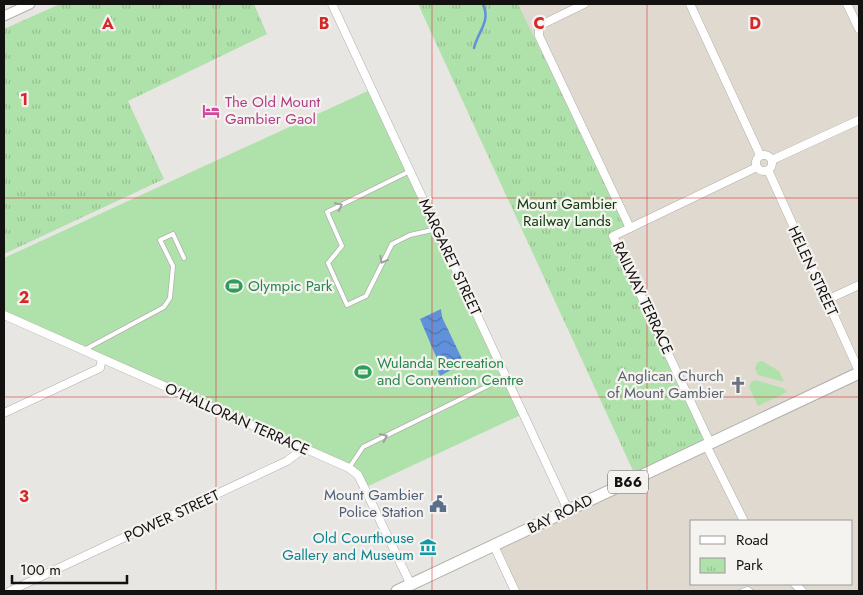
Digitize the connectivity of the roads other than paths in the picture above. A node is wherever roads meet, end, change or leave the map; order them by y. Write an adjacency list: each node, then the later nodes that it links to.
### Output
1 (30, 4): 7 (street)
2 (332, 4): 14 (street, MARGARET STREET)
3 (584, 4): 6 (street, RAILWAY TERRACE)
4 (690, 4): 10 (street)
5 (847, 4): 8 (street)
6 (567, 7): 15 (street, RAILWAY TERRACE)
7 (4, 16)
8 (859, 29)
9 (859, 120): 11 (street)
10 (760, 155): 11 (street); 12 (street)
11 (772, 160): 13 (street)
12 (757, 167): 13 (street); 15 (street)
13 (768, 170): 19 (street, HELEN STREET)
14 (410, 171): 16 (street, MARGARET STREET); 16 (lane, one-way to 14)
15 (630, 228): 26 (street, RAILWAY TERRACE)
16 (437, 229): 24 (street, MARGARET STREET)
17 (184, 258): 21 (lane)
18 (859, 285): 19 (street)
19 (827, 300): 23 (street, HELEN STREET)
20 (4, 315): 21 (street, O'HALLORAN TERRACE)
21 (84, 350): 22 (street, O'HALLORAN TERRACE)
22 (102, 359): 25 (street); 27 (street, O'HALLORAN TERRACE)
23 (859, 372): 26 (main road, BAY ROAD / B66)
24 (506, 377): 28 (lane, one-way to 24); 29 (street, MARGARET STREET)
25 (4, 413)
26 (708, 444): 29 (main road, BAY ROAD / B66); 30 (street)
27 (304, 448): 28 (street, O'HALLORAN TERRACE); 33 (street, POWER STREET)
28 (349, 468): 32 (street, O'HALLORAN TERRACE)
29 (568, 510): 31 (main road, BAY ROAD / B66)
30 (744, 520)
31 (494, 546): 32 (main road, BAY ROAD / B66); 35 (street)
32 (410, 585): 34 (main road, BAY ROAD / B66)
33 (10, 591)
34 (397, 591)
35 (515, 591)
36 (742, 591): 37 (lane)
37 (751, 591)

